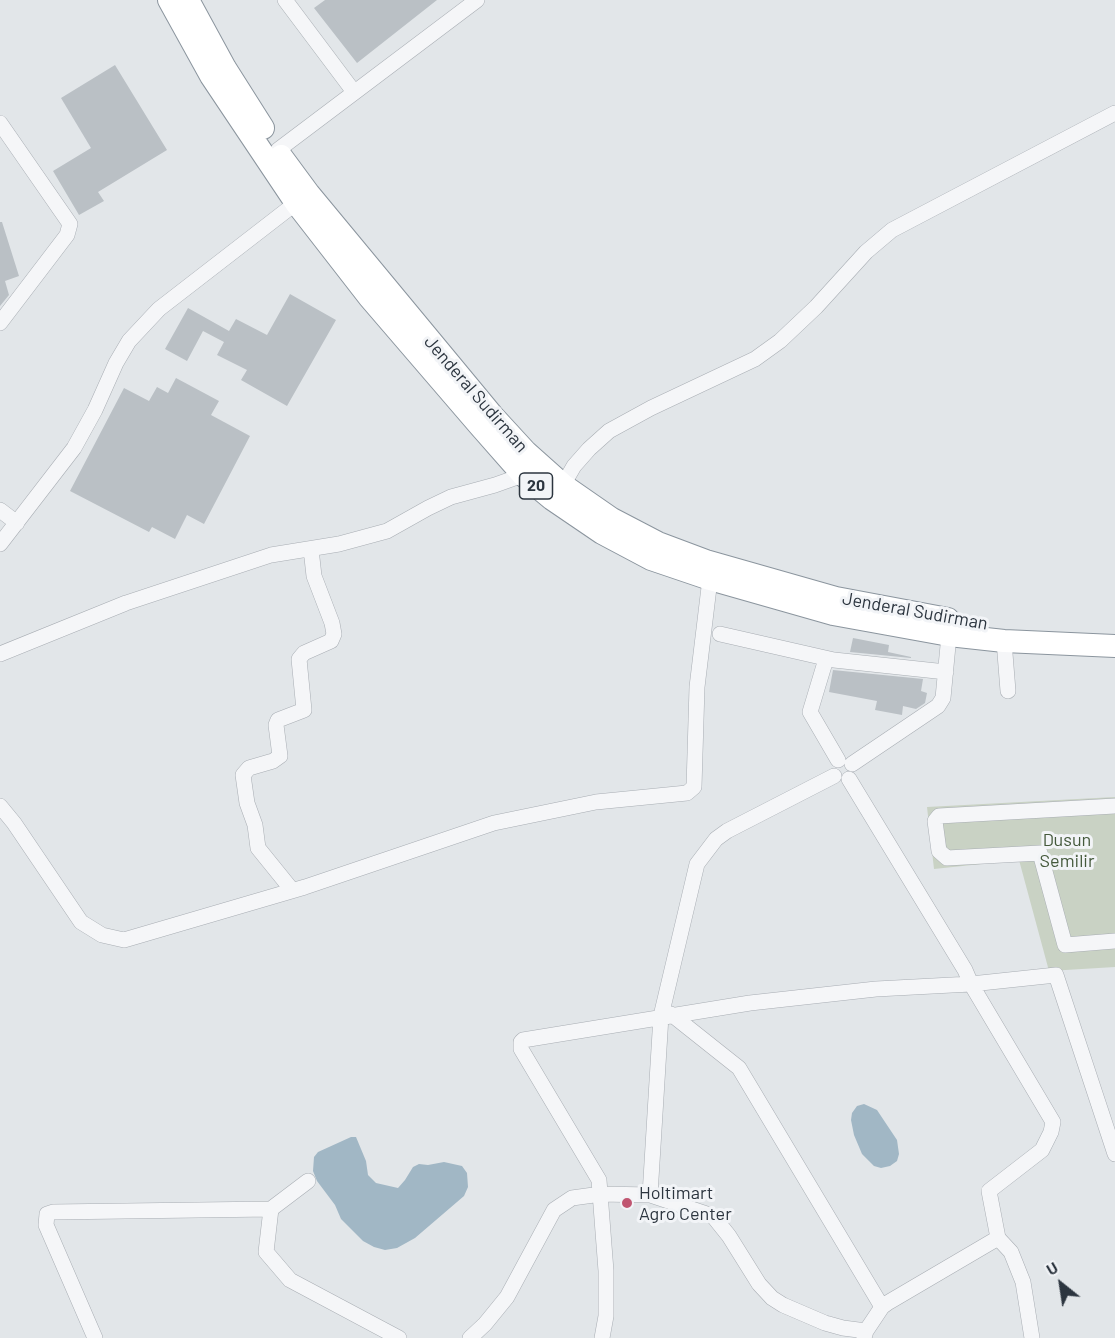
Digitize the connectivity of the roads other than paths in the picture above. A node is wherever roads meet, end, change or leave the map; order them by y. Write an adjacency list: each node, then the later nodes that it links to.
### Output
1 (169, 0): 9 (highway, 20)
2 (188, 0): 8 (highway, Jenderal Sudirman / 20)
3 (285, 0): 5 (street)
4 (477, 0): 5 (street)
5 (354, 92): 8 (street)
6 (1115, 113): 12 (street)
7 (0, 123): 10 (street)
8 (278, 150): 12 (highway, Jenderal Sudirman / 20)
9 (296, 203): 11 (highway, 20); 14 (street)
10 (0, 322)
11 (523, 475): 16 (street); 17 (highway, 20)
12 (563, 485): 18 (highway, Jenderal Sudirman / 20)
13 (0, 510): 14 (street)
14 (16, 523): 15 (street)
15 (0, 544)
16 (311, 549): 23 (street); 30 (street)
17 (710, 579): 18 (highway, 20); 30 (street)
18 (950, 627): 19 (highway, Jenderal Sudirman / 20); 21 (highway, 20); 25 (street)
19 (1115, 630)
20 (720, 634): 24 (street)
21 (1004, 641): 22 (highway, 20); 26 (street)
22 (1115, 646)
23 (0, 654)
24 (826, 658): 25 (street); 27 (street)
25 (946, 672): 27 (street)
26 (1008, 691)
27 (846, 768): 32 (street); 33 (street)
28 (0, 806): 30 (street)
29 (1115, 806): 31 (street)
30 (292, 890)
31 (1115, 941)
32 (971, 984): 33 (street); 34 (street); 39 (street)
33 (666, 1015): 36 (street); 37 (street); 40 (street)
34 (1115, 1154)
35 (308, 1181): 38 (street)
36 (601, 1194): 37 (street); 44 (street); 45 (street)
37 (650, 1195): 41 (street)
38 (271, 1209): 42 (street); 43 (street)
39 (998, 1238): 40 (street); 46 (street)
40 (882, 1307): 41 (street)
41 (865, 1334)
42 (95, 1338)
43 (399, 1338)
44 (470, 1338)
45 (602, 1338)
46 (1032, 1338)

